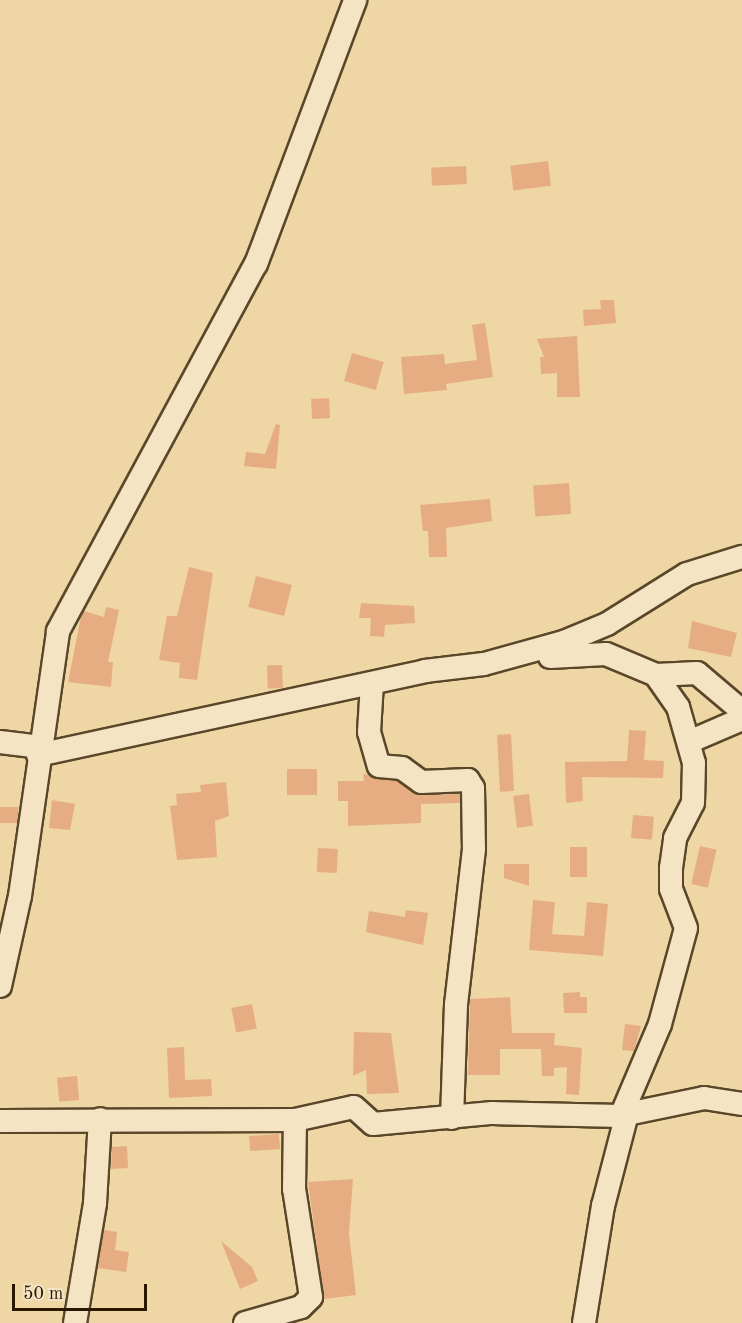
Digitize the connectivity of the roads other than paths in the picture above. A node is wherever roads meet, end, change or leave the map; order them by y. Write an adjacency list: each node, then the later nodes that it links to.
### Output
1 (355, 0): 10 (street)
2 (742, 557): 3 (street)
3 (484, 664): 4 (street); 5 (street)
4 (656, 675): 6 (street); 8 (street)
5 (372, 683): 10 (street); 14 (street)
6 (742, 711)
7 (742, 719): 8 (street)
8 (691, 741): 13 (street)
9 (0, 742): 10 (street)
10 (39, 751): 11 (street)
11 (0, 986)
12 (742, 1104): 13 (street)
13 (624, 1115): 14 (street); 20 (street)
14 (452, 1118): 16 (street)
15 (100, 1119): 16 (street); 17 (street); 18 (street)
16 (295, 1120): 19 (street)
17 (0, 1121)
18 (75, 1323)
19 (245, 1323)
20 (584, 1323)

